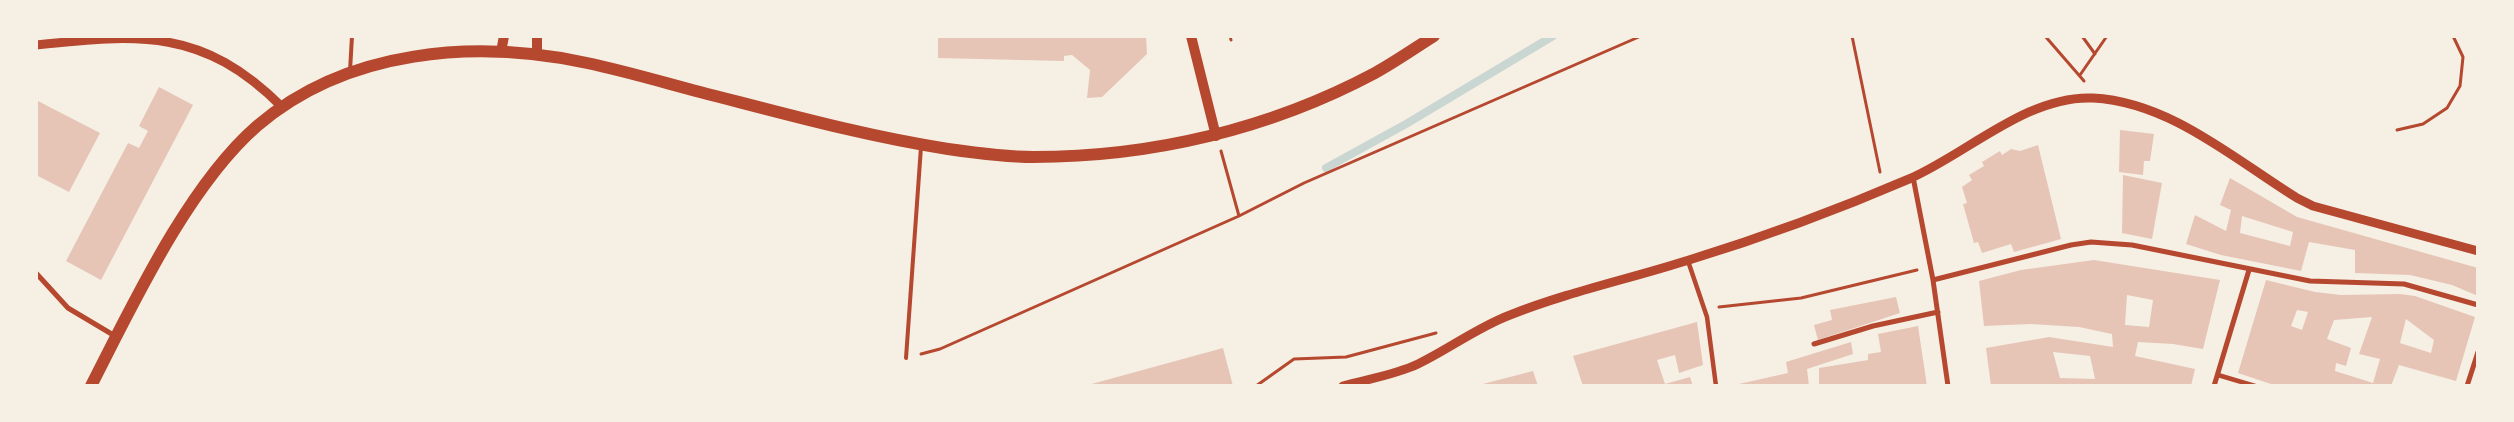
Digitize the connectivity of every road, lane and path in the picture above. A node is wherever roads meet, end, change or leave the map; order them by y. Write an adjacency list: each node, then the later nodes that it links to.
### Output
1 (352, 36): 16 (lane)
2 (504, 36): 13 (main road)
3 (537, 36): 15 (main road)
4 (1191, 36): 21 (main road)
5 (1434, 36): 21 (main road)
6 (1641, 36): 25 (path)
7 (1852, 36): 23 (path)
8 (2045, 36): 17 (path)
9 (2082, 36): 14 (path)
10 (2107, 36): 14 (path)
11 (2453, 36): 20 (path)
12 (36, 46): 19 (street)
13 (501, 52): 15 (main road); 16 (main road)
14 (2095, 54): 17 (path)
15 (537, 55): 22 (main road)
16 (350, 74): 19 (main road)
17 (2080, 75): 18 (path)
18 (2099, 99): 24 (street); 26 (street)
19 (282, 107): 36 (main road)
20 (2397, 130)
21 (1216, 136): 22 (main road); 25 (path)
22 (921, 145): 39 (lane)
23 (1880, 172)
24 (1913, 177): 27 (street); 31 (street)
25 (1239, 216): 39 (path)
26 (2478, 251)
27 (1688, 261): 33 (street); 43 (street)
28 (2249, 270): 31 (street); 32 (street); 40 (street)
29 (1914, 271): 33 (path)
30 (36, 273): 36 (street)
31 (1933, 280): 34 (street)
32 (2478, 305)
33 (1704, 309): 44 (street)
34 (1938, 312): 37 (street); 45 (street)
35 (1443, 331): 42 (path)
36 (116, 337): 41 (main road)
37 (1814, 344)
38 (2478, 352): 48 (street)
39 (906, 358)
40 (2218, 375): 46 (street); 47 (street)
41 (91, 386)
42 (1256, 386)
43 (1342, 386)
44 (1716, 386)
45 (1948, 386)
46 (2214, 386)
47 (2255, 386)
48 (2467, 386)

